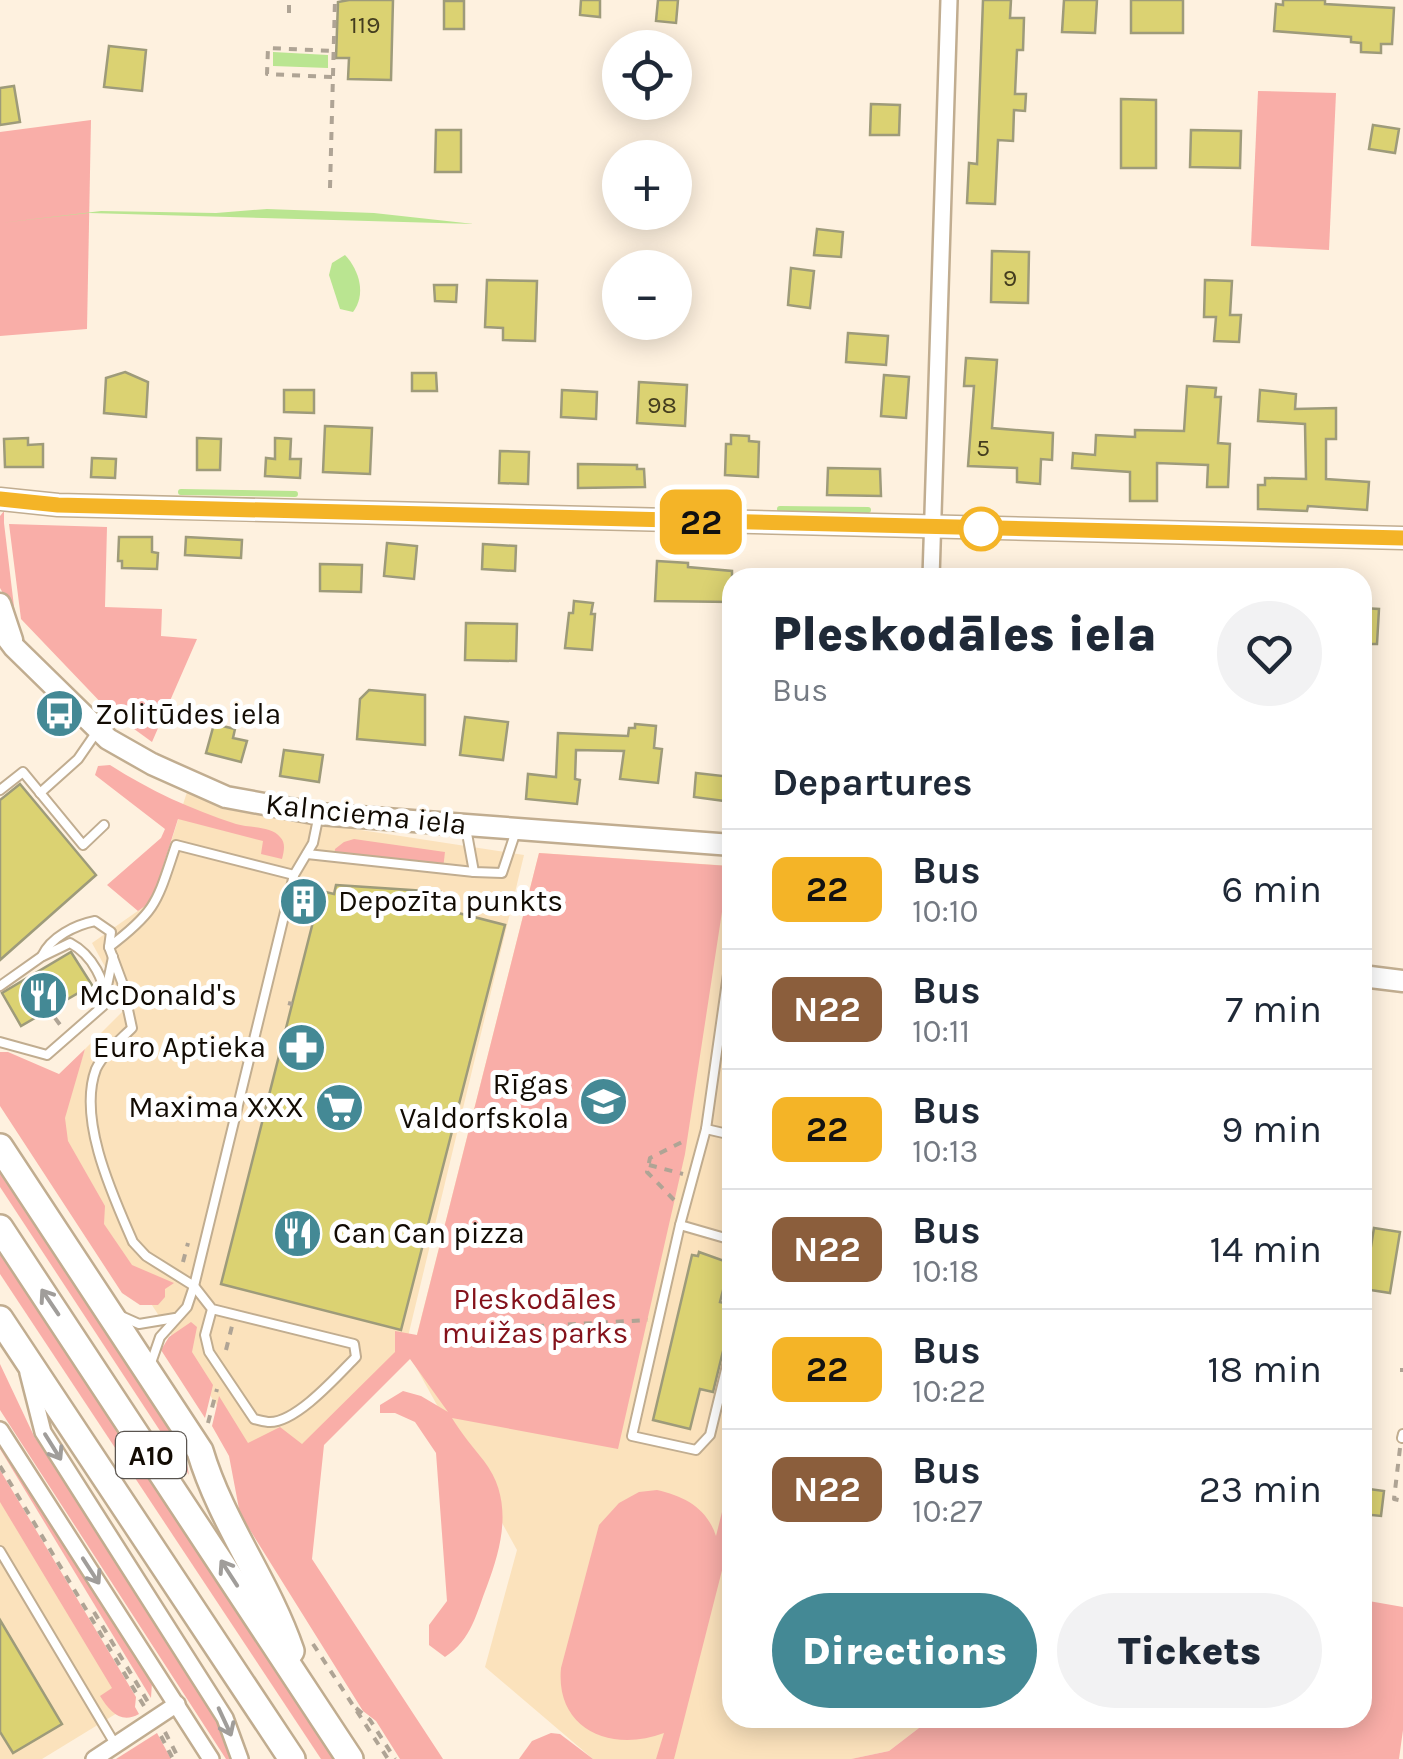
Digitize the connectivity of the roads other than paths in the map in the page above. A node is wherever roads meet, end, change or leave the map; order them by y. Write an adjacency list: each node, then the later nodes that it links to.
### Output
1 (949, 0): 3 (street)
2 (0, 498): 3 (street)
3 (934, 528): 4 (street); 5 (street)
4 (1403, 538)
5 (932, 568)
6 (0, 604): 8 (street)
7 (0, 628): 8 (street, Kalnciema iela)
8 (14, 647): 9 (street, Kalnciema iela)
9 (98, 730): 11 (lane); 12 (street, Kalnciema iela)
10 (0, 790): 11 (lane)
11 (40, 793): 13 (lane)
12 (320, 814): 14 (street, Kalnciema iela); 17 (lane)
13 (104, 825)
14 (466, 825): 15 (street, Kalnciema iela); 18 (lane)
15 (516, 829): 16 (street, Kalnciema iela); 18 (lane)
16 (722, 845)
17 (306, 854): 18 (lane); 19 (lane)
18 (474, 872)
19 (294, 875): 20 (lane); 35 (lane)
20 (109, 947): 21 (lane); 22 (lane)
21 (42, 957): 25 (lane); 26 (lane)
22 (113, 957): 26 (lane); 35 (lane)
23 (1372, 977): 24 (street)
24 (1403, 981)
25 (0, 986)
26 (106, 995): 28 (lane)
27 (722, 1030): 29 (lane)
28 (0, 1042)
29 (706, 1129): 30 (lane); 32 (lane)
30 (722, 1133)
31 (0, 1146): 37 (highway)
32 (680, 1225): 34 (lane); 42 (lane)
33 (0, 1228): 45 (highway, A10, one-way to 33)
34 (722, 1237)
35 (194, 1286): 36 (lane); 38 (lane)
36 (212, 1310): 36 (lane)
37 (110, 1312): 38 (lane); 41 (highway)
38 (174, 1318): 41 (lane)
39 (0, 1319): 40 (highway, A10)
40 (22, 1354): 50 (street, one-way to 50); 51 (highway, A10)
41 (150, 1373): 45 (highway)
42 (722, 1386)
43 (0, 1430): 46 (street, one-way to 46)
44 (0, 1551): 47 (lane)
45 (302, 1684): 52 (highway, A10)
46 (176, 1704): 47 (street); 49 (street)
47 (116, 1744): 48 (street)
48 (94, 1759)
49 (211, 1759)
50 (240, 1759)
51 (292, 1759)
52 (350, 1759)

